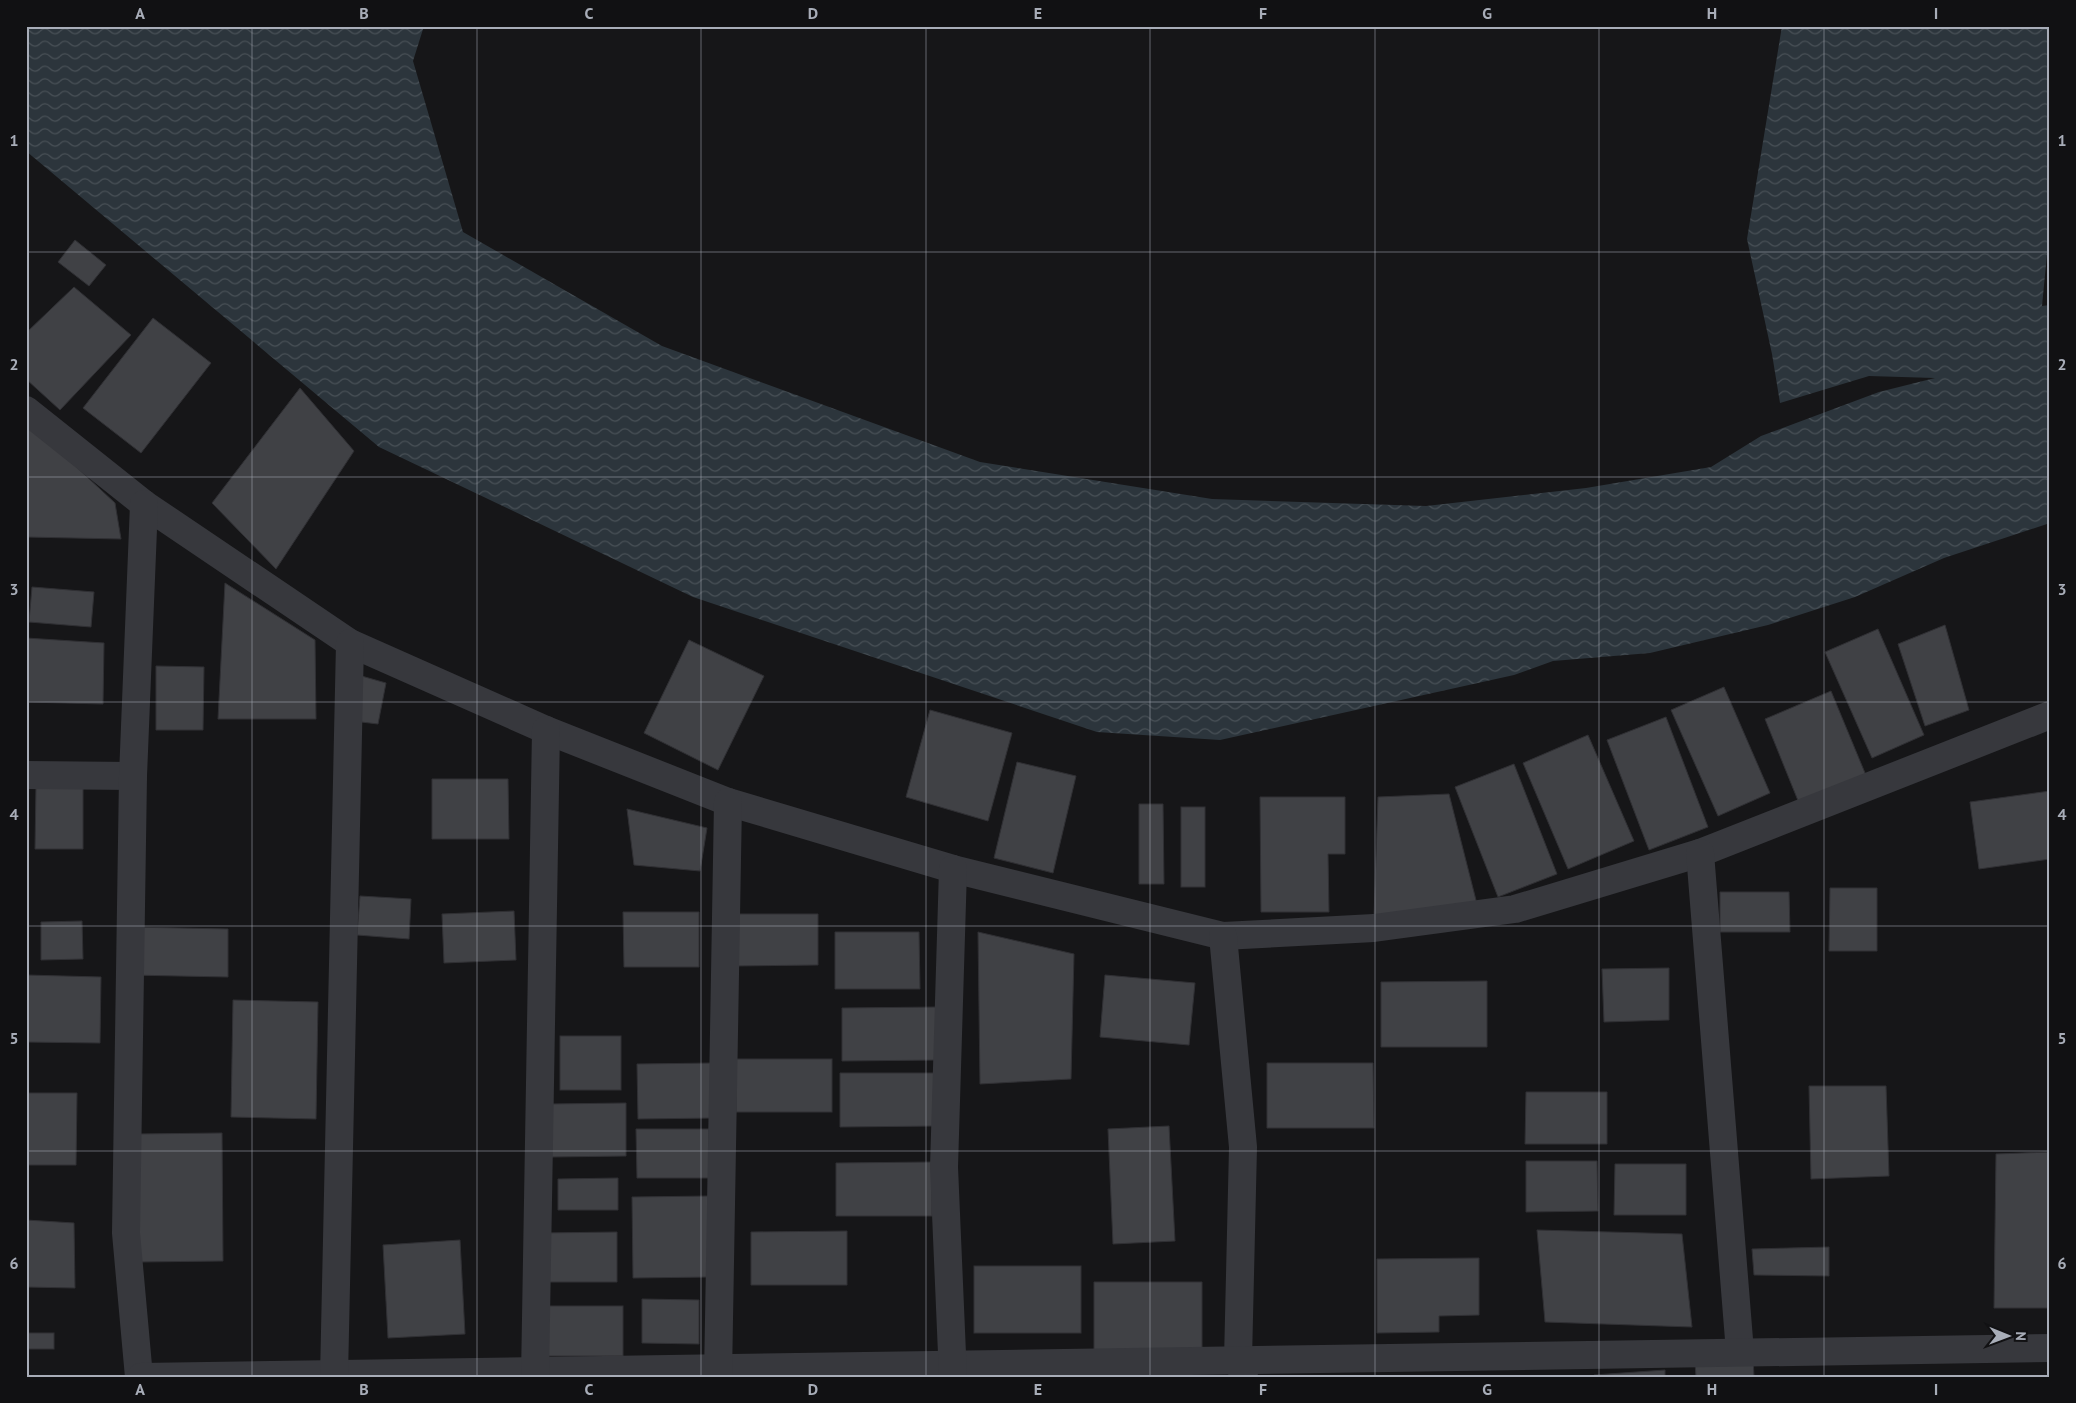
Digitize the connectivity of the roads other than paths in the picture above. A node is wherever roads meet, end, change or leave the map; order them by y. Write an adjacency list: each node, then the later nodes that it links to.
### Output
1 (26, 410): 2 (street)
2 (144, 504): 3 (street); 7 (street)
3 (350, 643): 5 (street); 18 (street)
4 (2050, 715): 9 (street)
5 (546, 730): 8 (street); 17 (street)
6 (26, 775): 7 (street)
7 (133, 776): 19 (street)
8 (728, 802): 10 (street); 16 (street)
9 (1700, 854): 11 (street); 13 (street)
10 (954, 869): 11 (street); 15 (street)
11 (1223, 936): 14 (street)
12 (2050, 1348): 13 (street)
13 (1740, 1352): 14 (street)
14 (1241, 1368): 15 (street)
15 (952, 1370): 16 (street)
16 (718, 1372): 17 (street)
17 (535, 1374): 18 (street)
18 (334, 1375): 19 (street)
19 (140, 1377)

